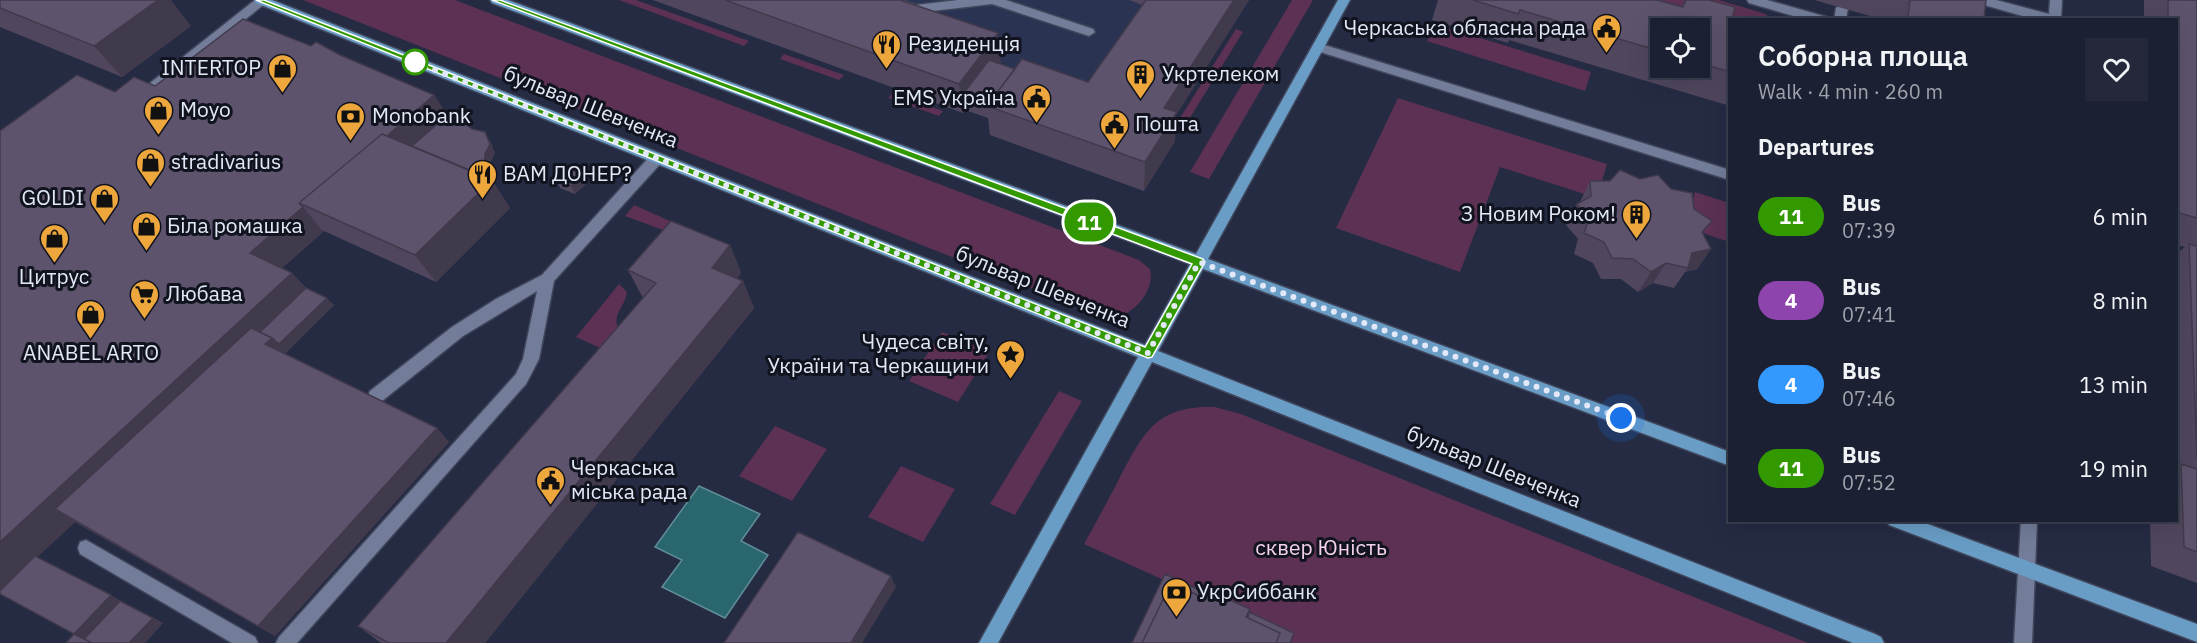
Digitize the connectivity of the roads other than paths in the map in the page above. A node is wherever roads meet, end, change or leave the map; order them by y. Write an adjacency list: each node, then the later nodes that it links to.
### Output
1 (261, 0): 14 (street); 15 (main road, бульвар Шевченка)
2 (496, 0): 17 (main road)
3 (887, 0): 4 (street)
4 (993, 0): 12 (street)
5 (1344, 0): 13 (main road)
6 (1753, 0): 9 (street)
7 (1981, 0): 10 (street)
8 (2056, 0): 11 (street)
9 (1815, 18)
10 (2048, 18)
11 (2055, 18)
12 (1089, 32)
13 (1318, 46): 16 (street); 17 (main road)
14 (134, 104)
15 (657, 158): 18 (street); 19 (main road, бульвар Шевченка)
16 (1728, 175)
17 (1199, 262): 19 (main road); 21 (main road)
18 (547, 279): 20 (street); 28 (street)
19 (1148, 353): 29 (main road); 30 (main road, бульвар Шевченка)
20 (376, 396)
21 (1728, 458)
22 (1900, 522): 25 (main road)
23 (2029, 522): 25 (street)
24 (86, 548): 27 (street)
25 (2027, 570): 26 (main road); 31 (street)
26 (2197, 633)
27 (249, 643)
28 (285, 643)
29 (988, 643)
30 (1875, 643)
31 (2024, 643)

